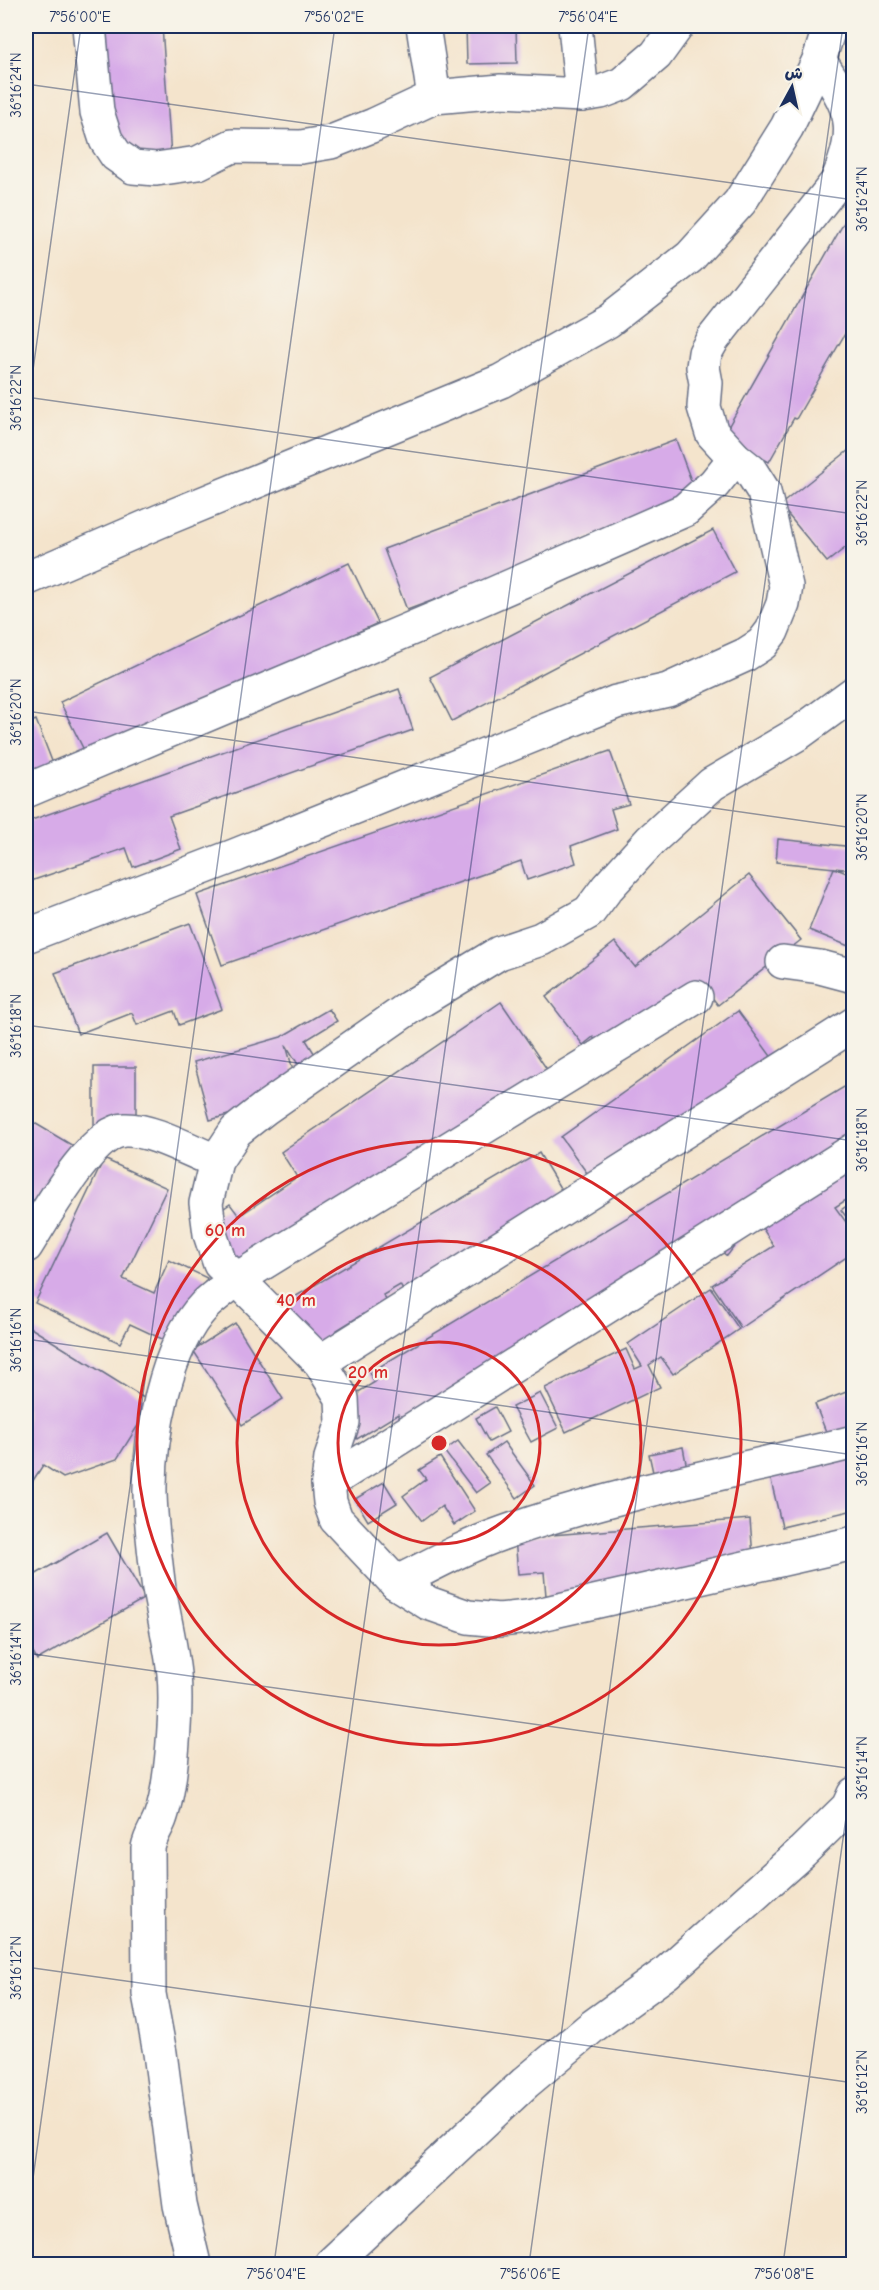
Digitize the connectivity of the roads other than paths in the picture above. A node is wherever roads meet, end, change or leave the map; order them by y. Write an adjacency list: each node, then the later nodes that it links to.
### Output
1 (89, 26): 8 (street)
2 (423, 26): 8 (street)
3 (575, 26): 7 (street)
4 (677, 26): 7 (street)
5 (830, 26): 6 (street)
6 (819, 60): 9 (street); 10 (street)
7 (582, 95): 8 (street)
8 (434, 97)
9 (735, 458): 12 (street); 13 (street)
10 (26, 579)
11 (854, 693): 19 (street)
12 (26, 791)
13 (26, 936)
14 (783, 962): 15 (street)
15 (854, 976)
16 (696, 997): 21 (street)
17 (854, 1024): 22 (street)
18 (854, 1150): 24 (street)
19 (216, 1161): 20 (street); 21 (street)
20 (26, 1243)
21 (237, 1280): 22 (street); 28 (street)
22 (320, 1362): 24 (street)
23 (854, 1442): 26 (street)
24 (328, 1483): 26 (street)
25 (854, 1543): 26 (street)
26 (396, 1583)
27 (854, 1794): 29 (street)
28 (194, 2265)
29 (331, 2265)

